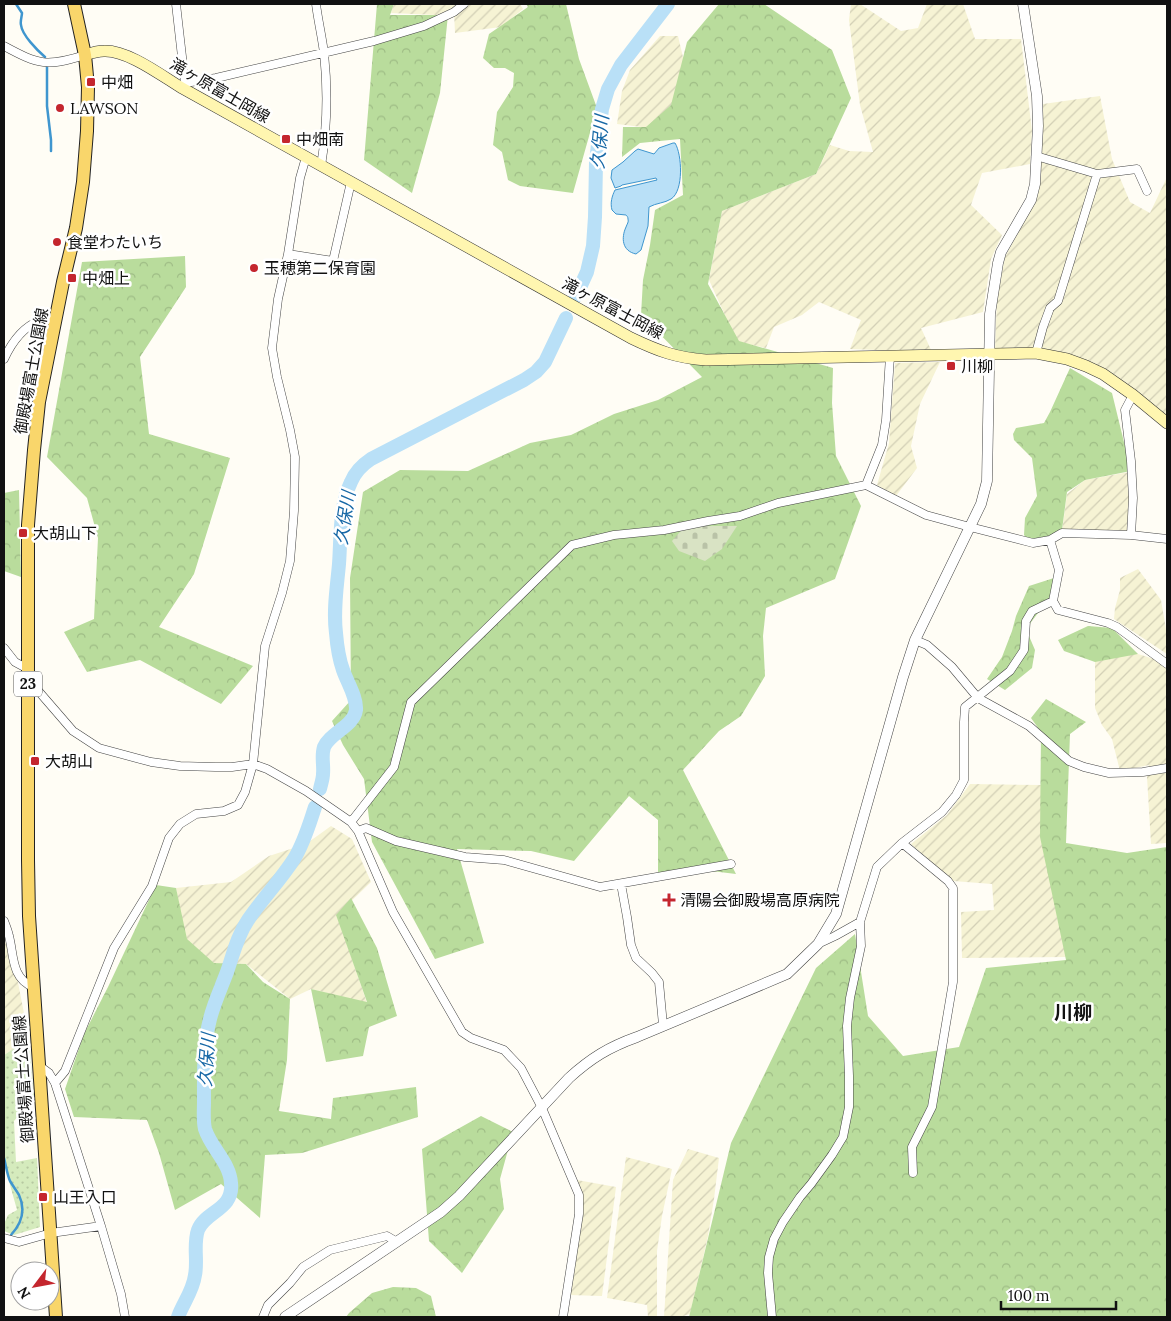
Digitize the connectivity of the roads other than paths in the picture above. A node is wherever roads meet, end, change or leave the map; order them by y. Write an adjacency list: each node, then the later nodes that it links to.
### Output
1 (74, 4): 8 (main road, 御殿場富士公園線 / 23)
2 (176, 4): 9 (street)
3 (316, 4): 7 (street)
4 (464, 4): 7 (street)
5 (1023, 4): 10 (street)
6 (4, 46): 8 (street)
7 (324, 53): 9 (street); 12 (street)
8 (85, 54): 9 (main road, 滝ヶ原富士岡線); 17 (main road, 御殿場富士公園線 / 23)
9 (184, 86): 11 (main road, 滝ヶ原富士岡線)
10 (1036, 156): 13 (street); 19 (street)
11 (306, 157): 12 (main road, 滝ヶ原富士岡線); 16 (street)
12 (321, 166): 14 (main road, 滝ヶ原富士岡線)
13 (1098, 174): 15 (street); 18 (street)
14 (351, 182): 16 (street); 20 (main road, 滝ヶ原富士岡線)
15 (1147, 191)
16 (288, 254): 35 (street)
17 (56, 320): 21 (street); 33 (main road, 御殿場富士公園線 / 23)
18 (1036, 353): 19 (main road, 滝ヶ原富士岡線); 22 (main road, 滝ヶ原富士岡線)
19 (989, 355): 20 (main road, 滝ヶ原富士岡線); 25 (street)
20 (890, 356): 24 (street)
21 (4, 359)
22 (1133, 395): 23 (main road, 滝ヶ原富士岡線); 26 (street)
23 (1167, 423)
24 (866, 484): 25 (street); 37 (street)
25 (970, 527): 27 (street); 30 (street)
26 (1131, 535): 27 (street); 28 (street)
27 (1050, 540): 29 (street)
28 (1167, 540)
29 (1053, 601): 32 (street); 34 (street)
30 (916, 640): 34 (street); 44 (street)
31 (4, 648): 33 (street)
32 (1167, 664)
33 (28, 674): 35 (street); 45 (main road, 御殿場富士公園線 / 23)
34 (978, 698): 36 (street); 39 (street)
35 (253, 764): 37 (street); 48 (street)
36 (1167, 768)
37 (351, 822): 38 (street)
38 (358, 831): 41 (street); 49 (street)
39 (902, 844): 43 (street); 50 (street)
40 (732, 864): 41 (street)
41 (621, 884): 46 (street)
42 (4, 921): 45 (street)
43 (860, 922): 44 (street); 60 (street)
44 (818, 944): 46 (street)
45 (33, 987): 47 (main road, 御殿場富士公園線 / 23)
46 (663, 1025): 49 (street)
47 (38, 1065): 48 (street); 52 (main road, 御殿場富士公園線 / 23)
48 (55, 1083): 51 (street)
49 (542, 1108): 54 (street); 59 (street)
50 (913, 1173)
51 (101, 1226): 52 (street); 56 (street)
52 (51, 1234): 53 (street); 55 (main road, 御殿場富士公園線 / 23)
53 (4, 1238)
54 (397, 1242): 57 (street); 58 (street)
55 (56, 1317)
56 (125, 1317)
57 (263, 1317)
58 (284, 1317)
59 (563, 1317)
60 (772, 1317)

